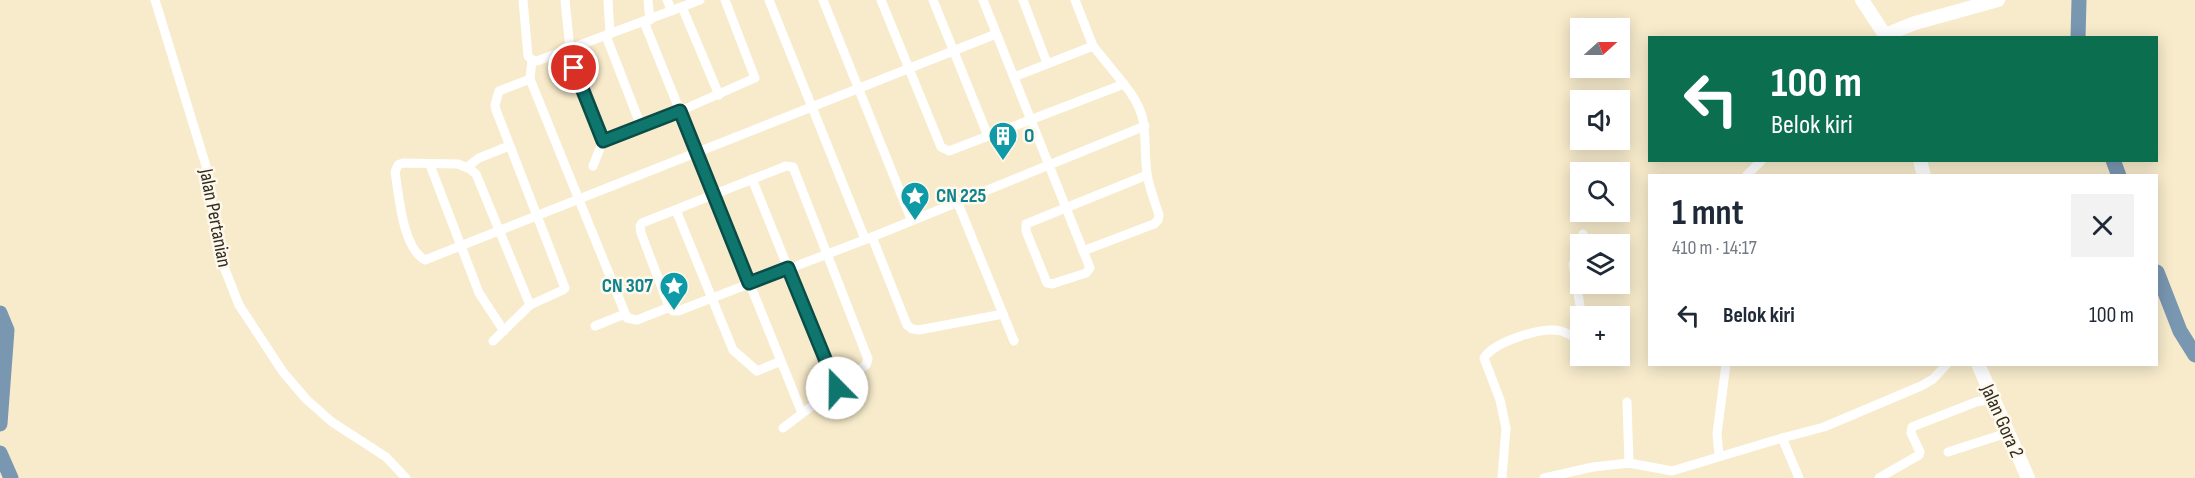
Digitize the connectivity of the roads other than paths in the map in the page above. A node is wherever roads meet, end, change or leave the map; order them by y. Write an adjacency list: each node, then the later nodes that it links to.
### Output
1 (155, 0): 90 (street, Jalan Pertanian)
2 (523, 0): 27 (street)
3 (566, 0): 25 (street)
4 (608, 0): 22 (street)
5 (648, 0): 20 (street)
6 (667, 0): 19 (street)
7 (700, 0): 18 (street)
8 (724, 0): 34 (street)
9 (769, 0): 35 (street)
10 (823, 0): 33 (street)
11 (881, 0): 29 (street)
12 (933, 0): 26 (street)
13 (983, 0): 21 (street)
14 (1023, 0): 28 (street)
15 (1075, 0): 24 (street)
16 (1862, 0): 23 (street)
17 (1998, 0): 23 (street)
18 (682, 7): 19 (street); 34 (street)
19 (672, 11): 20 (street)
20 (647, 21): 22 (street); 36 (street)
21 (996, 34): 26 (street); 30 (street)
22 (608, 35): 25 (street); 38 (street)
23 (1886, 36)
24 (1093, 45): 28 (street); 32 (street)
25 (568, 49): 27 (street); 41 (street)
26 (953, 51): 29 (street); 40 (street)
27 (532, 60): 31 (street)
28 (1047, 63): 30 (street)
29 (909, 68): 33 (street); 40 (street)
30 (1014, 76): 37 (street)
31 (530, 79): 42 (street); 53 (street)
32 (1124, 84): 37 (street); 39 (street)
33 (858, 87): 35 (street); 58 (street)
34 (719, 95): 36 (street)
35 (812, 105): 43 (street); 60 (street)
36 (680, 111): 38 (street); 43 (street)
37 (1031, 120): 40 (street); 45 (street)
38 (641, 126): 41 (street)
39 (1145, 126): 45 (street); 50 (street)
40 (988, 136)
41 (603, 141): 47 (street)
42 (509, 146): 48 (street); 57 (street)
43 (697, 153): 52 (street); 53 (street)
44 (1760, 162): 49 (street)
45 (1049, 164): 54 (street); 55 (street)
46 (430, 165): 48 (street); 61 (street); 61 (street)
47 (593, 166)
48 (467, 167): 59 (street)
49 (1748, 174)
50 (1147, 175): 55 (street); 62 (street)
51 (752, 180): 52 (street); 63 (street); 64 (street)
52 (714, 195): 56 (street); 65 (street)
53 (579, 199): 57 (street); 69 (street)
54 (957, 201): 58 (street); 70 (street)
55 (1066, 209): 62 (street); 62 (street)
56 (676, 210): 66 (street); 68 (street)
57 (537, 216): 59 (street); 67 (street)
58 (911, 219): 60 (street)
59 (500, 230): 61 (street); 67 (street)
60 (869, 238): 63 (street); 70 (street)
61 (461, 245): 72 (street)
62 (1083, 251)
63 (827, 254): 64 (street); 80 (street)
64 (788, 268): 65 (street); 80 (street)
65 (749, 283): 66 (street); 76 (street)
66 (711, 299): 68 (street); 76 (street)
67 (530, 305): 72 (street)
68 (670, 307): 69 (street)
69 (625, 314): 71 (street)
70 (1002, 314): 75 (street)
71 (595, 327)
72 (504, 331): 74 (street)
73 (1570, 336): 91 (street)
74 (494, 341)
75 (1014, 341)
76 (781, 362): 83 (street)
77 (1726, 366): 88 (street)
78 (1945, 366): 86 (street)
79 (1979, 366): 81 (street, Jalan Gora 2)
80 (837, 388): 83 (street)
81 (1992, 399): 85 (street, Jalan Gora 2); 94 (street)
82 (1627, 402): 89 (street)
83 (802, 413): 84 (street)
84 (783, 428)
85 (2007, 433): 87 (street); 95 (street, Jalan Gora 2)
86 (1782, 438): 88 (street); 93 (street)
87 (1948, 452)
88 (1719, 456): 89 (street)
89 (1629, 462): 92 (street)
90 (406, 478)
91 (1502, 478)
92 (1544, 478)
93 (1799, 478)
94 (1879, 478)
95 (2028, 478)

